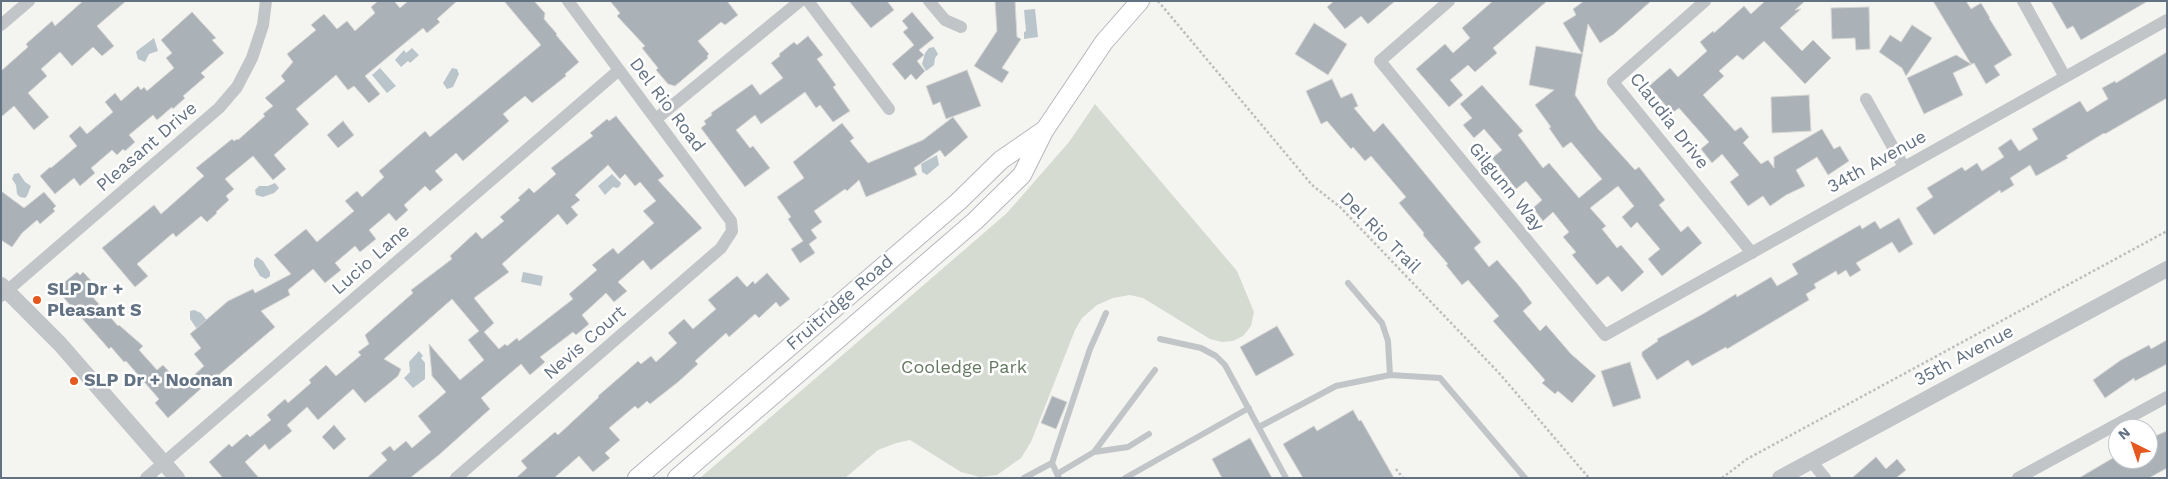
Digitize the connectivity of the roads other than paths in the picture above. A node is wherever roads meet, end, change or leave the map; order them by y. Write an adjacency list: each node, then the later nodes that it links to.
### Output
1 (29, 1): 12 (street)
2 (266, 1): 25 (street, Pleasant Drive)
3 (568, 1): 14 (street, Del Rio Road)
4 (800, 1): 18 (street)
5 (808, 1): 17 (street)
6 (929, 1): 13 (street)
7 (1140, 1): 19 (main road, Fruitridge Road)
8 (1449, 1): 27 (street, Gilgunn Way)
9 (1705, 1): 22 (street, Claudia Drive)
10 (2022, 1): 15 (street)
11 (2167, 20): 15 (street, 34th Avenue)
12 (1, 25)
13 (961, 27)
14 (619, 70): 18 (street, Del Rio Road); 37 (street, Lucio Lane)
15 (2065, 77): 20 (street, 34th Avenue)
16 (1866, 99): 20 (street)
17 (889, 108)
18 (656, 119): 21 (street, Del Rio Road)
19 (1044, 131): 43 (main road, Fruitridge Road); 44 (main road, Fruitridge Road)
20 (1904, 167): 22 (street, 34th Avenue)
21 (732, 231): 42 (street, Nevis Court)
22 (1752, 253): 27 (street, 34th Avenue)
23 (2167, 269): 36 (street, 35th Avenue)
24 (1348, 283): 30 (lane)
25 (3, 290): 37 (street)
26 (1106, 313): 38 (lane)
27 (1605, 335)
28 (1160, 339): 32 (lane)
29 (1156, 370): 35 (lane)
30 (1390, 375): 33 (lane); 48 (lane)
31 (2167, 396): 51 (street)
32 (1249, 408): 33 (lane); 46 (lane)
33 (1259, 427): 47 (lane)
34 (1150, 434): 35 (lane)
35 (1094, 452): 39 (lane)
36 (1811, 461): 49 (street, 35th Avenue); 50 (street)
37 (164, 463): 40 (street, Lucio Lane); 41 (street)
38 (1052, 463): 39 (lane); 45 (lane)
39 (1058, 476)
40 (146, 478)
41 (176, 478)
42 (456, 478)
43 (637, 478)
44 (677, 478)
45 (1024, 478)
46 (1125, 478)
47 (1286, 478)
48 (1525, 478)
49 (1780, 478)
50 (1825, 478)
51 (2018, 478)

